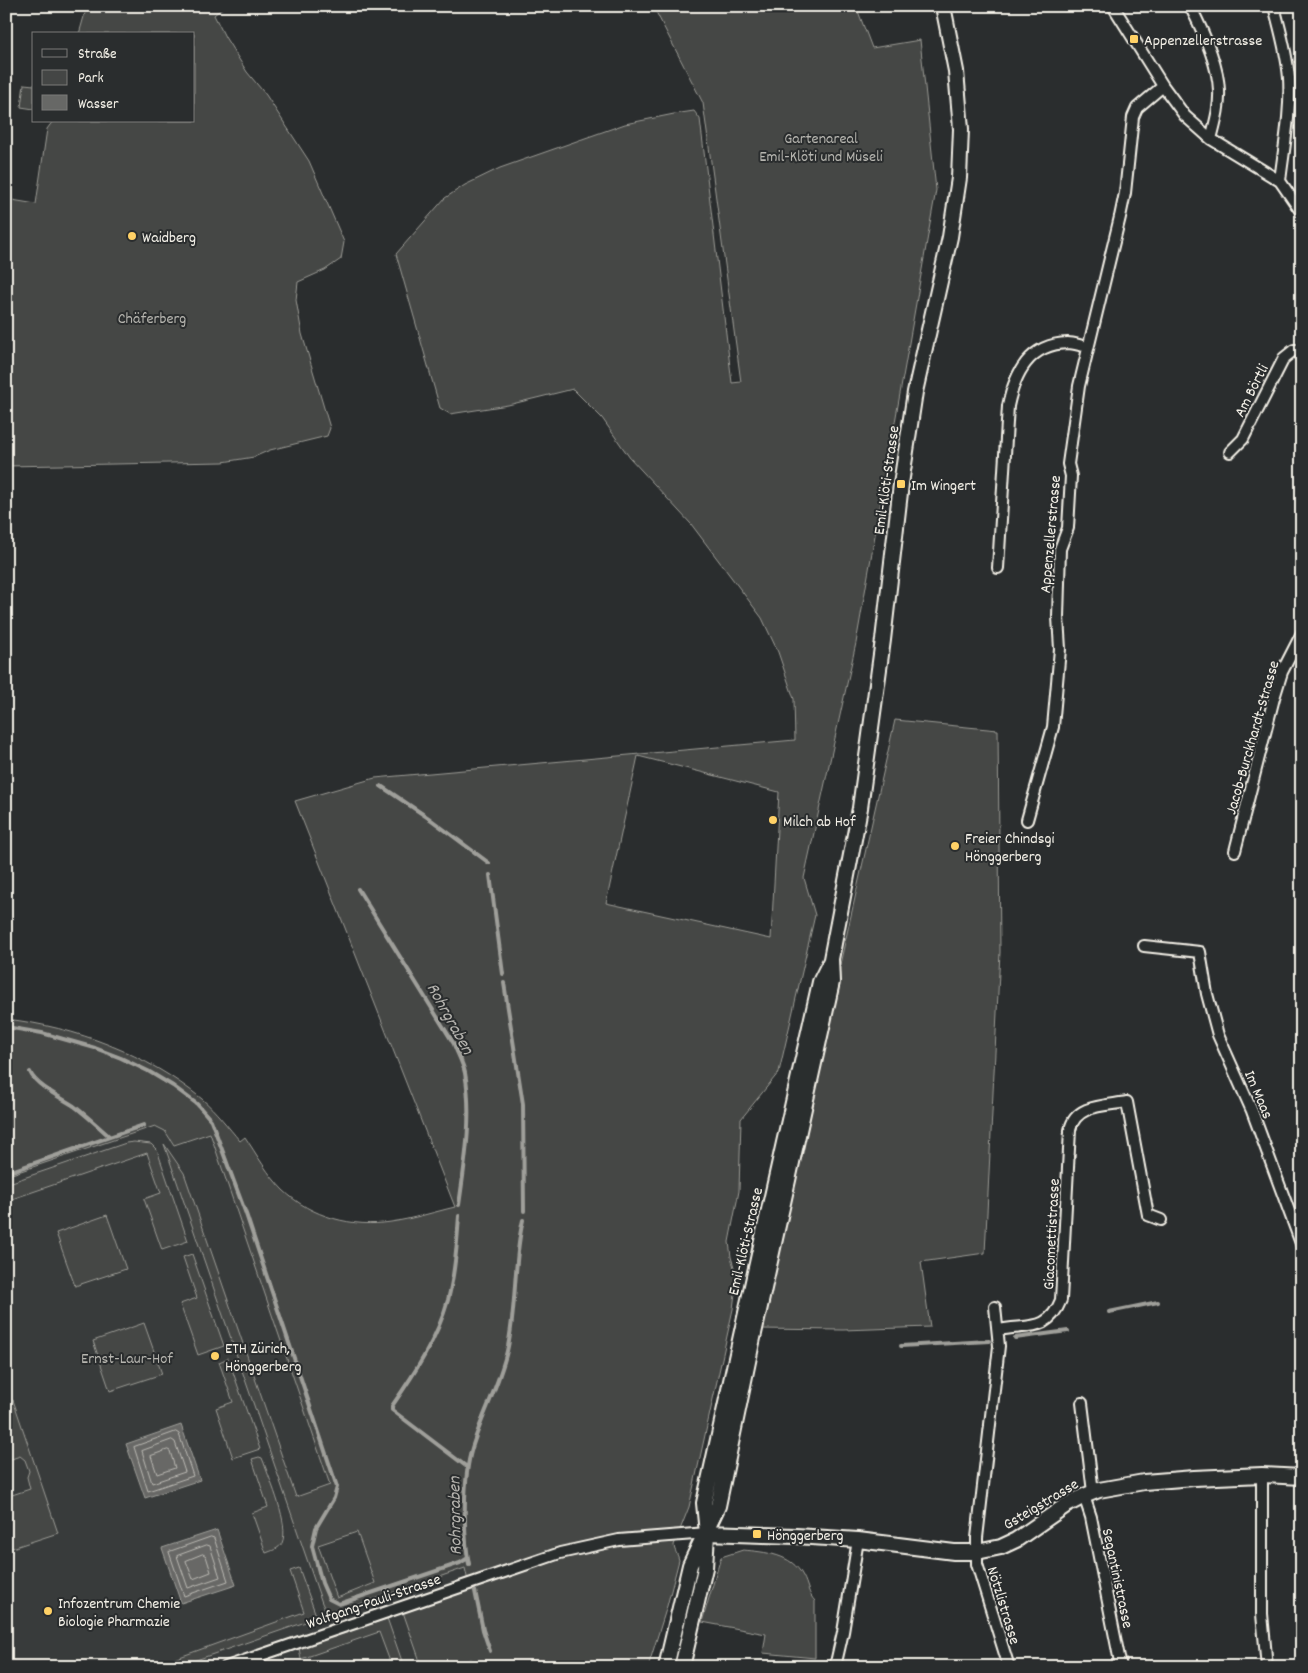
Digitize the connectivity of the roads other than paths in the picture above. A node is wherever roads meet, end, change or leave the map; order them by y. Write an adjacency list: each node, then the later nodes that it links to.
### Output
1 (943, 6): 25 (street, Emil-Klöti-Strasse)
2 (1113, 6): 5 (street)
3 (1190, 6): 6 (street)
4 (1274, 6): 7 (street)
5 (1163, 86): 6 (street); 9 (street, Appenzellerstrasse)
6 (1211, 139): 7 (street)
7 (1280, 181): 8 (street)
8 (1302, 214)
9 (1088, 347): 12 (street); 14 (street, Appenzellerstrasse)
10 (1302, 350): 11 (street, Am Börtli)
11 (1230, 452)
12 (998, 568)
13 (1302, 633): 15 (street, Jacob-Burckhardt-Strasse)
14 (1027, 820)
15 (1235, 851)
16 (1144, 946): 18 (street, Im Maas)
17 (1161, 1220): 20 (street, Giacomettistrasse)
18 (1302, 1246)
19 (995, 1307): 20 (street)
20 (998, 1330): 27 (street)
21 (1082, 1403): 24 (street, Segantinistrasse)
22 (1262, 1475): 23 (street, Gsteigstrasse); 24 (street, Gsteigstrasse); 36 (street)
23 (1302, 1477)
24 (1088, 1494): 27 (street, Gsteigstrasse); 35 (street, Segantinistrasse)
25 (707, 1533): 26 (street, Gsteigstrasse); 28 (street, Wolfgang-Pauli-Strasse); 31 (street, Emil-Klöti-Strasse); 32 (street, Emil-Klöti-Strasse)
26 (858, 1540): 27 (street, Gsteigstrasse); 33 (street)
27 (977, 1552): 34 (street, Nötzlistrasse)
28 (257, 1656): 29 (street, Wolfgang-Pauli-Strasse); 30 (street)
29 (226, 1667)
30 (261, 1667)
31 (666, 1667)
32 (682, 1667)
33 (835, 1667)
34 (1009, 1667)
35 (1121, 1667)
36 (1267, 1667)

